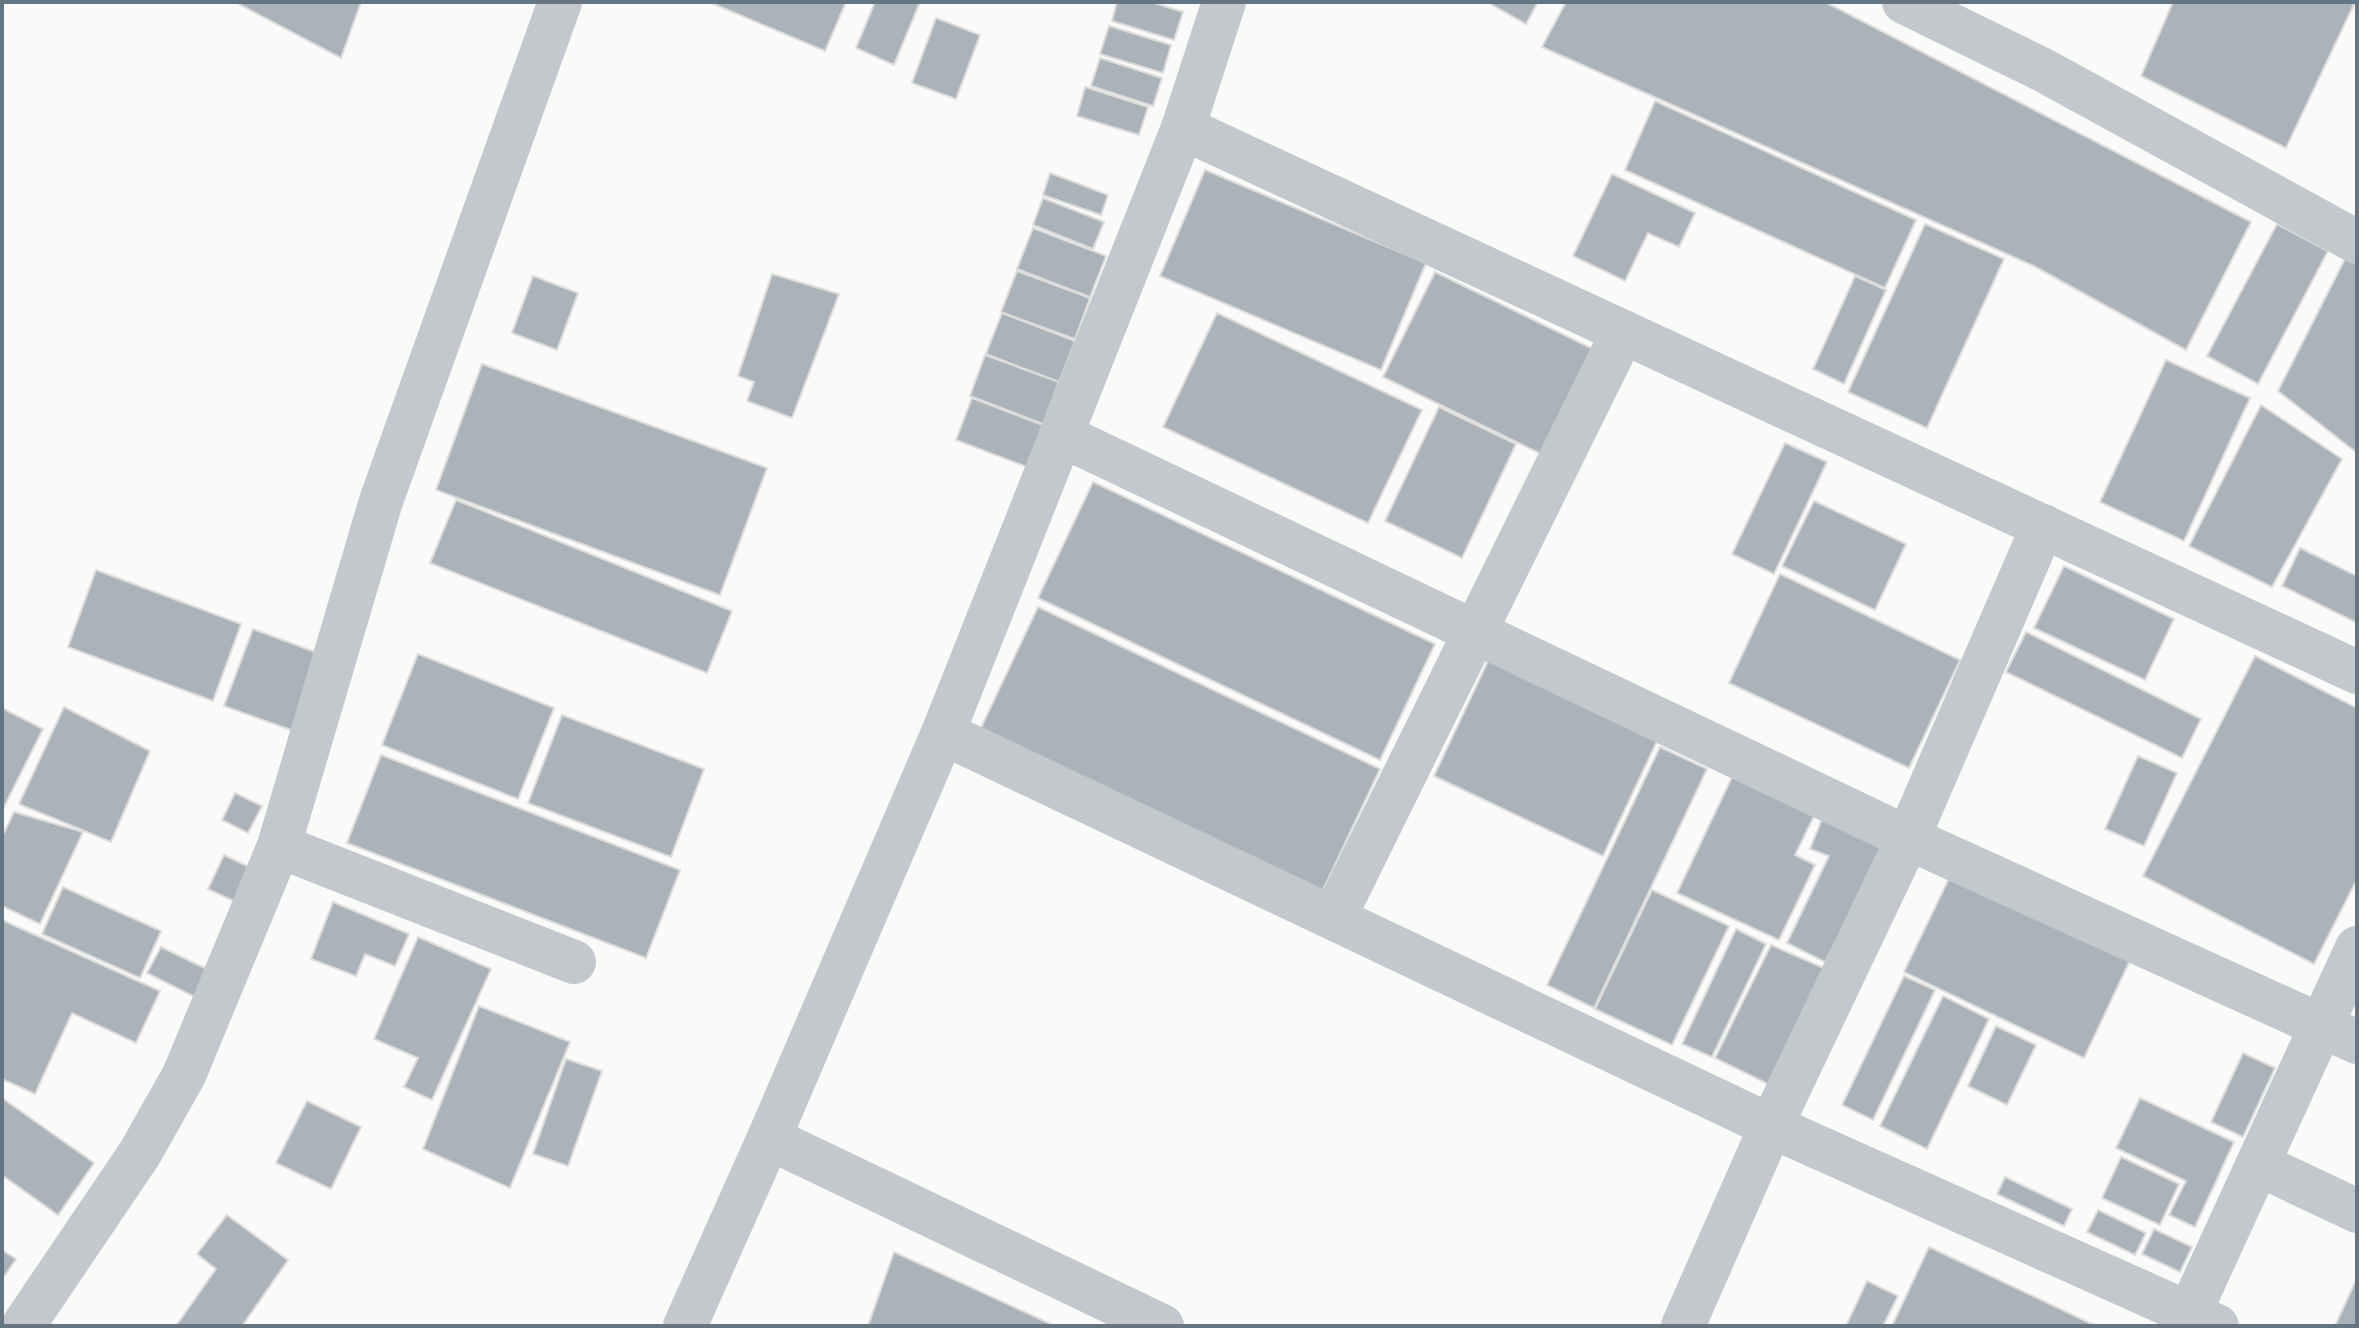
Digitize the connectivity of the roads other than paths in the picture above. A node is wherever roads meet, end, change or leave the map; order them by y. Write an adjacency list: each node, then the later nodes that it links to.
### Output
1 (560, 2): 13 (street)
2 (1224, 2): 4 (street)
3 (1904, 2): 5 (street)
4 (1183, 128): 6 (street); 7 (street)
5 (2357, 242)
6 (1623, 332): 8 (street); 9 (street)
7 (1061, 435): 9 (street); 11 (street)
8 (2043, 526): 10 (street); 12 (street)
9 (1475, 632): 12 (street); 14 (street)
10 (2357, 672)
11 (943, 733): 14 (street); 19 (street)
12 (1908, 838): 17 (street); 18 (street)
13 (279, 846): 16 (street); 23 (street)
14 (1334, 918): 18 (street)
15 (2357, 948): 17 (street)
16 (574, 962)
17 (2339, 1033): 20 (street)
18 (1771, 1126): 22 (street); 26 (street)
19 (769, 1138): 24 (street); 25 (street)
20 (2258, 1164): 21 (street); 22 (street)
21 (2357, 1211)
22 (2203, 1320)
23 (23, 1326)
24 (685, 1326)
25 (1162, 1326)
26 (1683, 1326)

